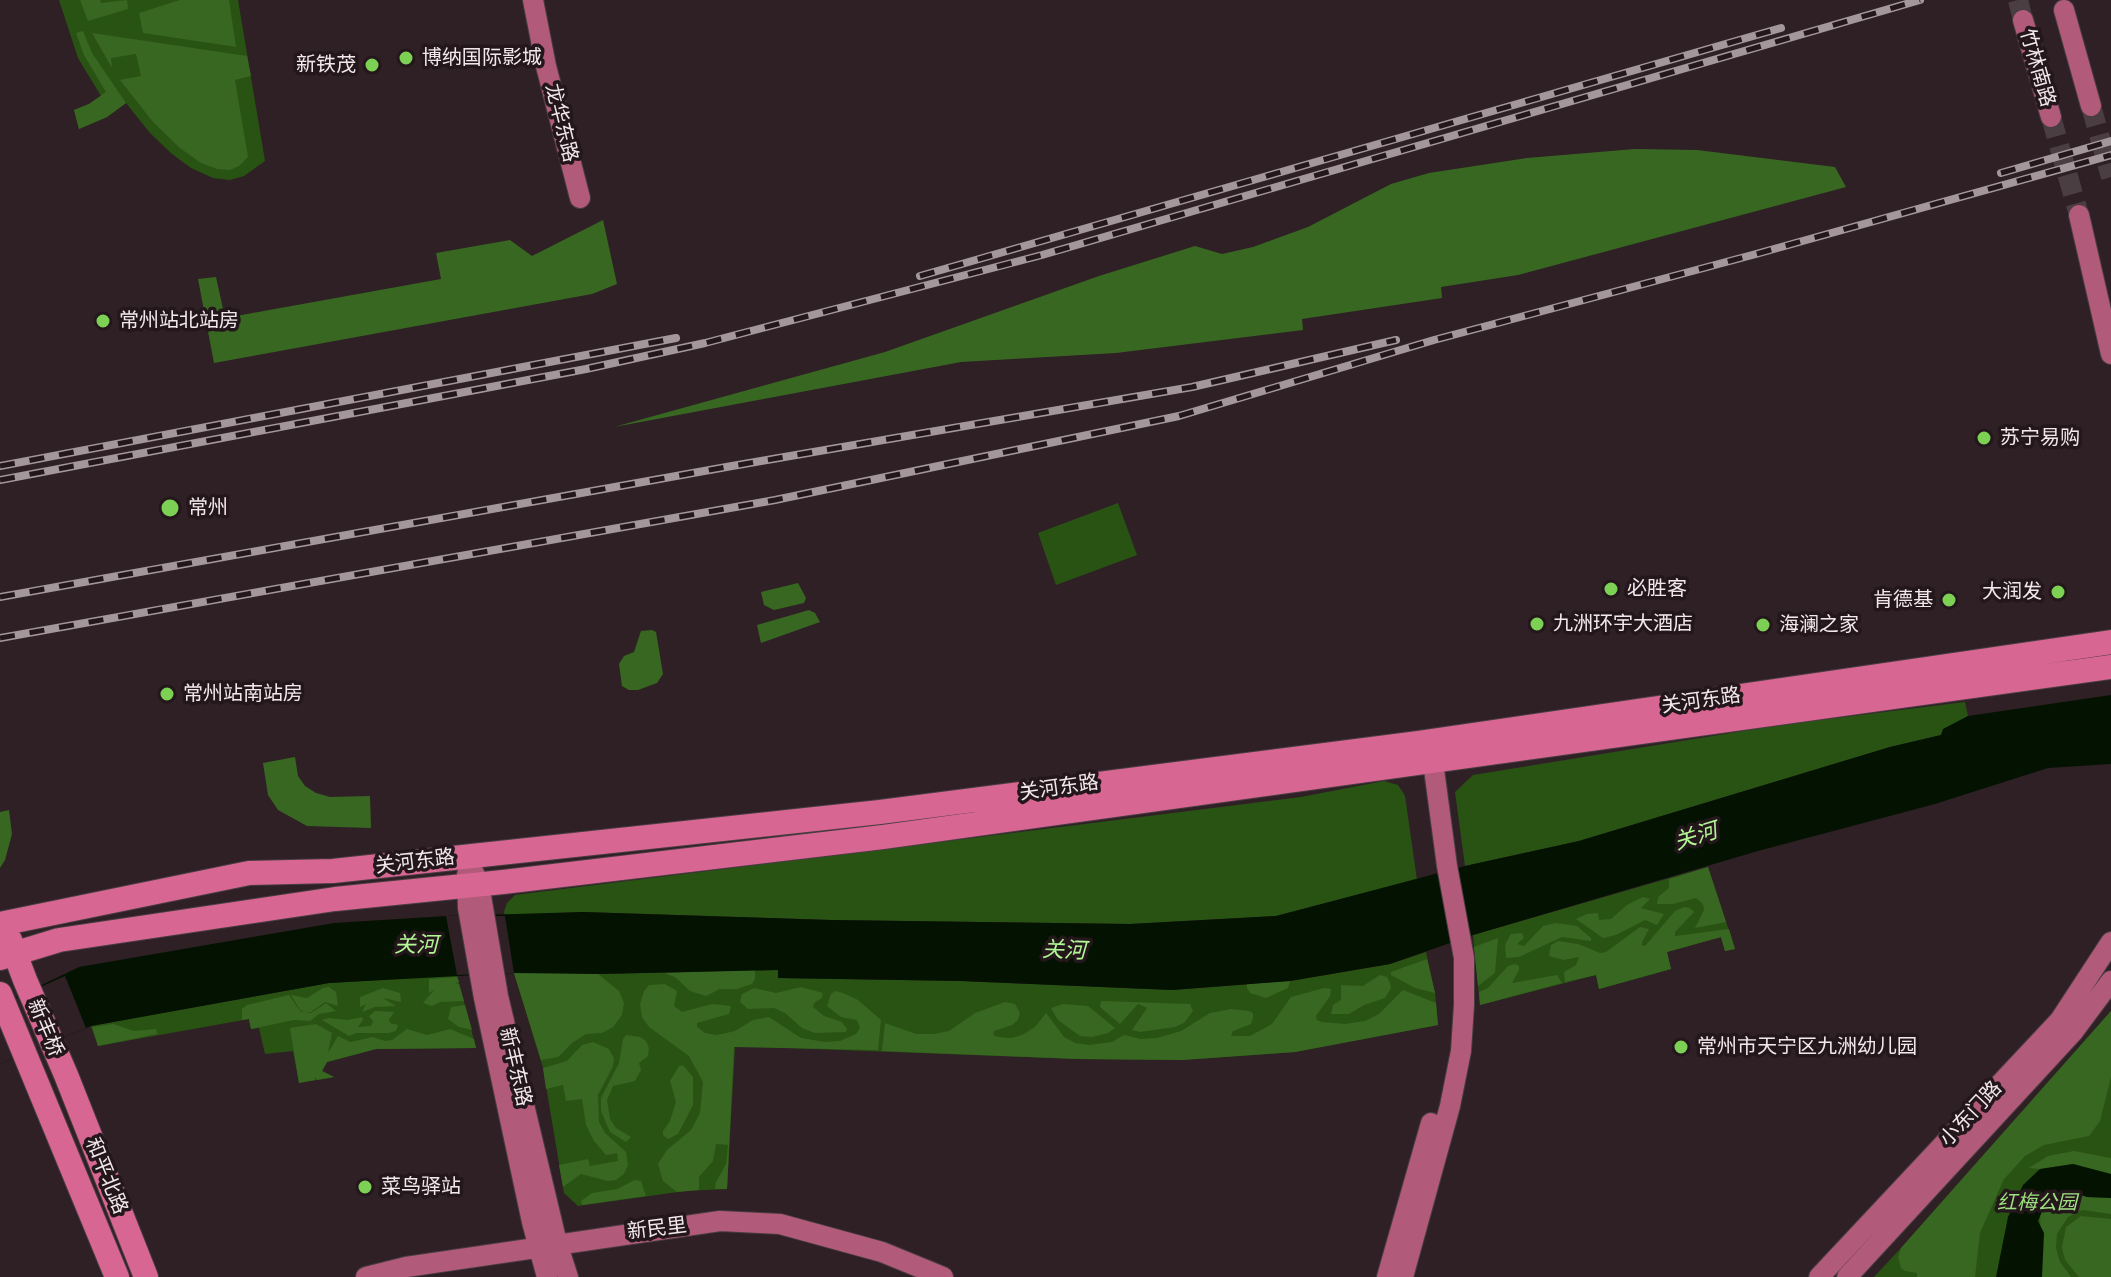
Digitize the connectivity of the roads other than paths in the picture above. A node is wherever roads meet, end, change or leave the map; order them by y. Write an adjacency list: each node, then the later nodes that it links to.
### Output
1 (533, 0): 6 (street, 龙华东路)
2 (2064, 10): 4 (street, 竹林南路)
3 (2023, 20): 5 (street, 竹林南路)
4 (2091, 106)
5 (2051, 117)
6 (580, 198)
7 (2079, 215): 8 (street)
8 (2111, 354)
9 (2111, 642): 11 (main road, 关河东路)
10 (2111, 667): 11 (main road, 关河东路)
11 (1426, 752): 12 (main road, 关河东路); 13 (main road, 关河东路); 17 (street)
12 (466, 856): 13 (street); 14 (main road, 关河东路)
13 (474, 896): 16 (main road, 关河东路); 22 (street, 新丰东路)
14 (3, 923): 16 (main road, 新丰桥)
15 (2111, 942): 31 (street, 小东门路)
16 (7, 956): 20 (main road, 新丰桥)
17 (1457, 960): 29 (street); 30 (street)
18 (2111, 981): 32 (street, 小东门路)
19 (0, 994): 21 (main road, 新丰桥)
20 (66, 1075): 24 (main road, 和平北路)
21 (39, 1083): 23 (main road, 和平北路)
22 (548, 1245): 25 (street, 新民里); 26 (street, 新丰东路); 27 (street, 新丰东路); 28 (street, 新民里)
23 (117, 1277)
24 (146, 1277)
25 (366, 1277)
26 (547, 1277)
27 (568, 1277)
28 (943, 1277)
29 (1387, 1277)
30 (1403, 1277)
31 (1819, 1277)
32 (1847, 1277)

